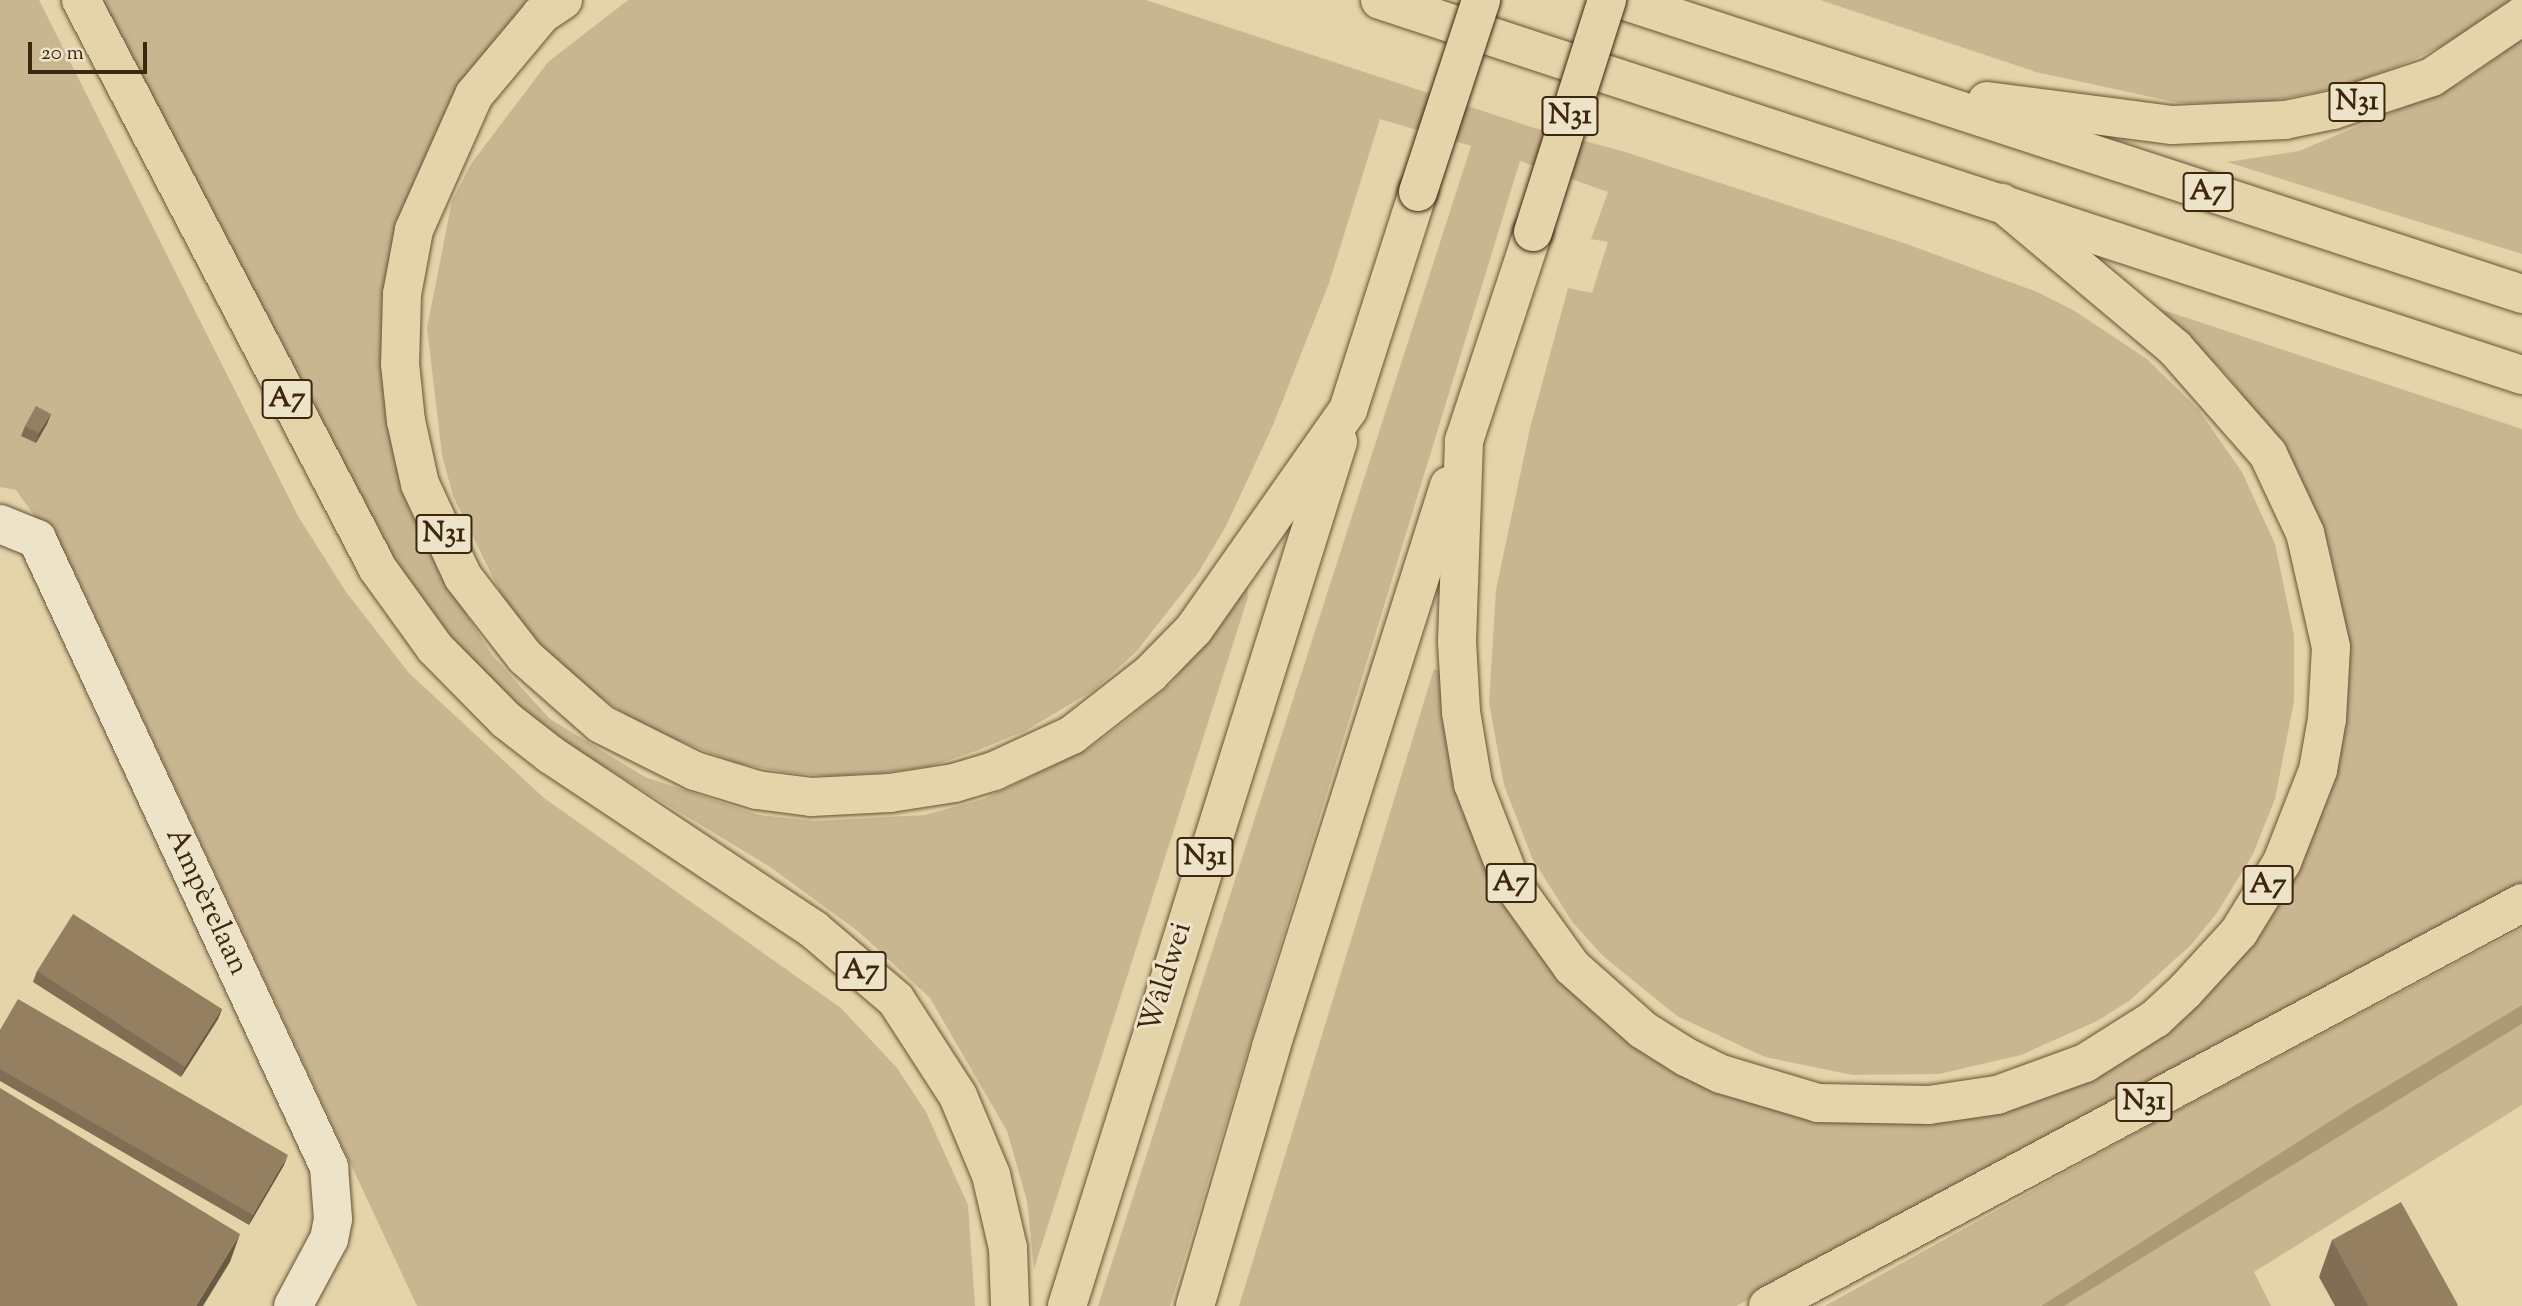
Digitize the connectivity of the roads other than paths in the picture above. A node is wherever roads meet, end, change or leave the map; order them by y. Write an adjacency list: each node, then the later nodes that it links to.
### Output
1 (81, 0): 17 (highway, A7)
2 (563, 0): 12 (highway, N31)
3 (1380, 0): 9 (highway, A7)
4 (1481, 0): 12 (highway, N31, bridge)
5 (1607, 0): 13 (highway, N31, bridge)
6 (1622, 0): 8 (highway, A7)
7 (2522, 16): 8 (highway, N31)
8 (1895, 89): 10 (highway, A7)
9 (2002, 203): 11 (highway, A7); 13 (highway, A7)
10 (2522, 295)
11 (2522, 375)
12 (1348, 410): 18 (highway, Wâldwei / N31)
13 (1464, 440): 19 (highway, N31)
14 (0, 524): 16 (street, Ampèrelaan)
15 (2522, 903): 20 (highway, N31)
16 (293, 1306)
17 (1010, 1306)
18 (1067, 1306)
19 (1195, 1306)
20 (1768, 1306)

